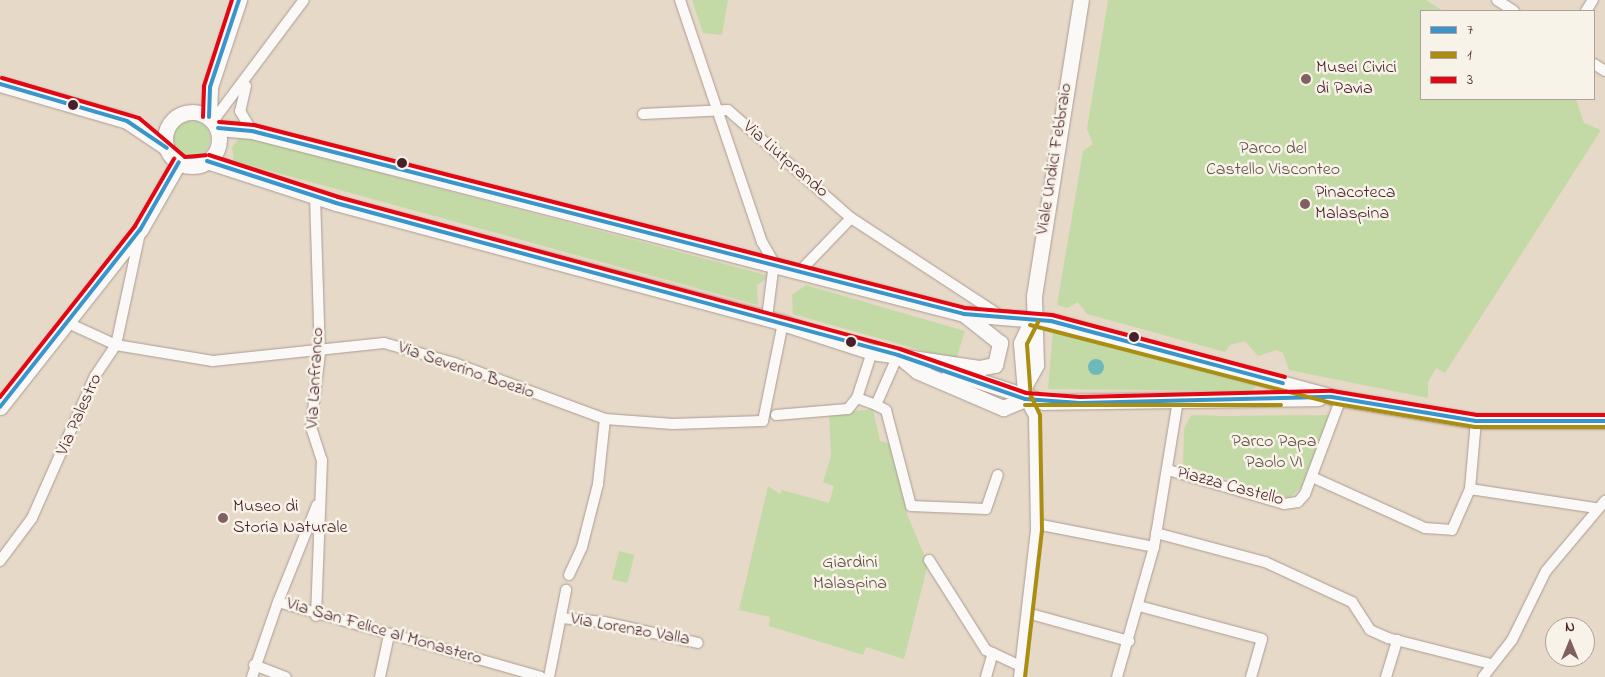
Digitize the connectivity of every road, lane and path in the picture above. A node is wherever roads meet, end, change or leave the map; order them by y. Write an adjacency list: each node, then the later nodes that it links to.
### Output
1 (239, 0): 11 (street)
2 (304, 0): 7 (street)
3 (680, 0): 9 (street)
4 (1081, 0): 24 (street, Viale Undici Febbraio)
5 (1497, 0): 6 (street)
6 (1512, 10)
7 (248, 81): 11 (street); 12 (street)
8 (0, 84): 13 (street)
9 (715, 107): 10 (street); 17 (street, Via Liutprando); 19 (street)
10 (643, 114)
11 (213, 122): 12 (street); 13 (street); 14 (street)
12 (252, 131): 19 (street)
13 (167, 148): 15 (street)
14 (207, 161): 15 (street); 16 (street)
15 (179, 162): 18 (street)
16 (315, 196): 22 (street); 29 (street, Via Lanfranco)
17 (851, 218): 20 (street); 23 (street, Via Liutprando)
18 (140, 230): 26 (street); 27 (street, Via Palestro)
19 (774, 263): 20 (street); 22 (street)
20 (801, 270): 21 (street)
21 (964, 314): 23 (street); 30 (street)
22 (767, 318): 25 (street)
23 (1002, 318): 24 (street)
24 (1032, 319): 31 (street); 34 (street)
25 (783, 322): 28 (street); 40 (street, Via Severino Boezio)
26 (68, 323): 27 (street, Via Severino Boezio); 38 (street)
27 (116, 345): 29 (street, Via Severino Boezio); 54 (street, Via Palestro)
28 (872, 352): 30 (street); 33 (street)
29 (320, 353): 40 (street, Via Severino Boezio); 47 (street, Via Lanfranco)
30 (898, 355): 34 (street); 37 (street)
31 (1266, 378): 32 (street); 36 (street)
32 (1336, 397): 36 (street); 42 (street); 45 (street, Piazza Castello)
33 (857, 398): 37 (street); 39 (street)
34 (1025, 399): 35 (street); 50 (street)
35 (1178, 401): 36 (street); 43 (street)
36 (1260, 401)
37 (876, 405): 44 (street)
38 (0, 407)
39 (776, 415)
40 (605, 419): 55 (street)
41 (1605, 421): 42 (street)
42 (1476, 422): 46 (street)
43 (1168, 470): 45 (street, Piazza Castello); 51 (street)
44 (998, 475)
45 (1312, 477): 46 (street)
46 (1470, 489): 49 (street)
47 (320, 498): 57 (street, Via San Felice al Monastero); 60 (street, Via Lanfranco)
48 (1605, 502): 49 (street)
49 (1595, 508): 67 (street)
50 (1036, 524): 52 (street); 59 (street)
51 (1156, 533): 52 (street); 63 (street)
52 (1154, 547): 58 (street)
53 (929, 560): 66 (street)
54 (0, 561)
55 (569, 575)
56 (566, 590): 61 (street)
57 (278, 602): 60 (street, Via San Felice al Monastero); 68 (street)
58 (1138, 606): 64 (street); 77 (street)
59 (1027, 613): 64 (street); 69 (street)
60 (316, 616): 62 (street, Via San Felice al Monastero)
61 (561, 618): 65 (street, Via Lorenzo Valla); 74 (street)
62 (389, 636): 72 (street); 73 (street, Via San Felice al Monastero)
63 (1397, 640): 67 (street); 78 (street)
64 (1129, 641): 76 (street)
65 (698, 643)
66 (993, 653): 69 (street); 75 (street)
67 (1491, 664): 79 (street)
68 (254, 665): 70 (street); 71 (street)
69 (1021, 674)
70 (252, 677)
71 (286, 677)
72 (380, 677)
73 (540, 677)
74 (549, 677)
75 (986, 677)
76 (1117, 677)
77 (1251, 677)
78 (1386, 677)
79 (1483, 677)

